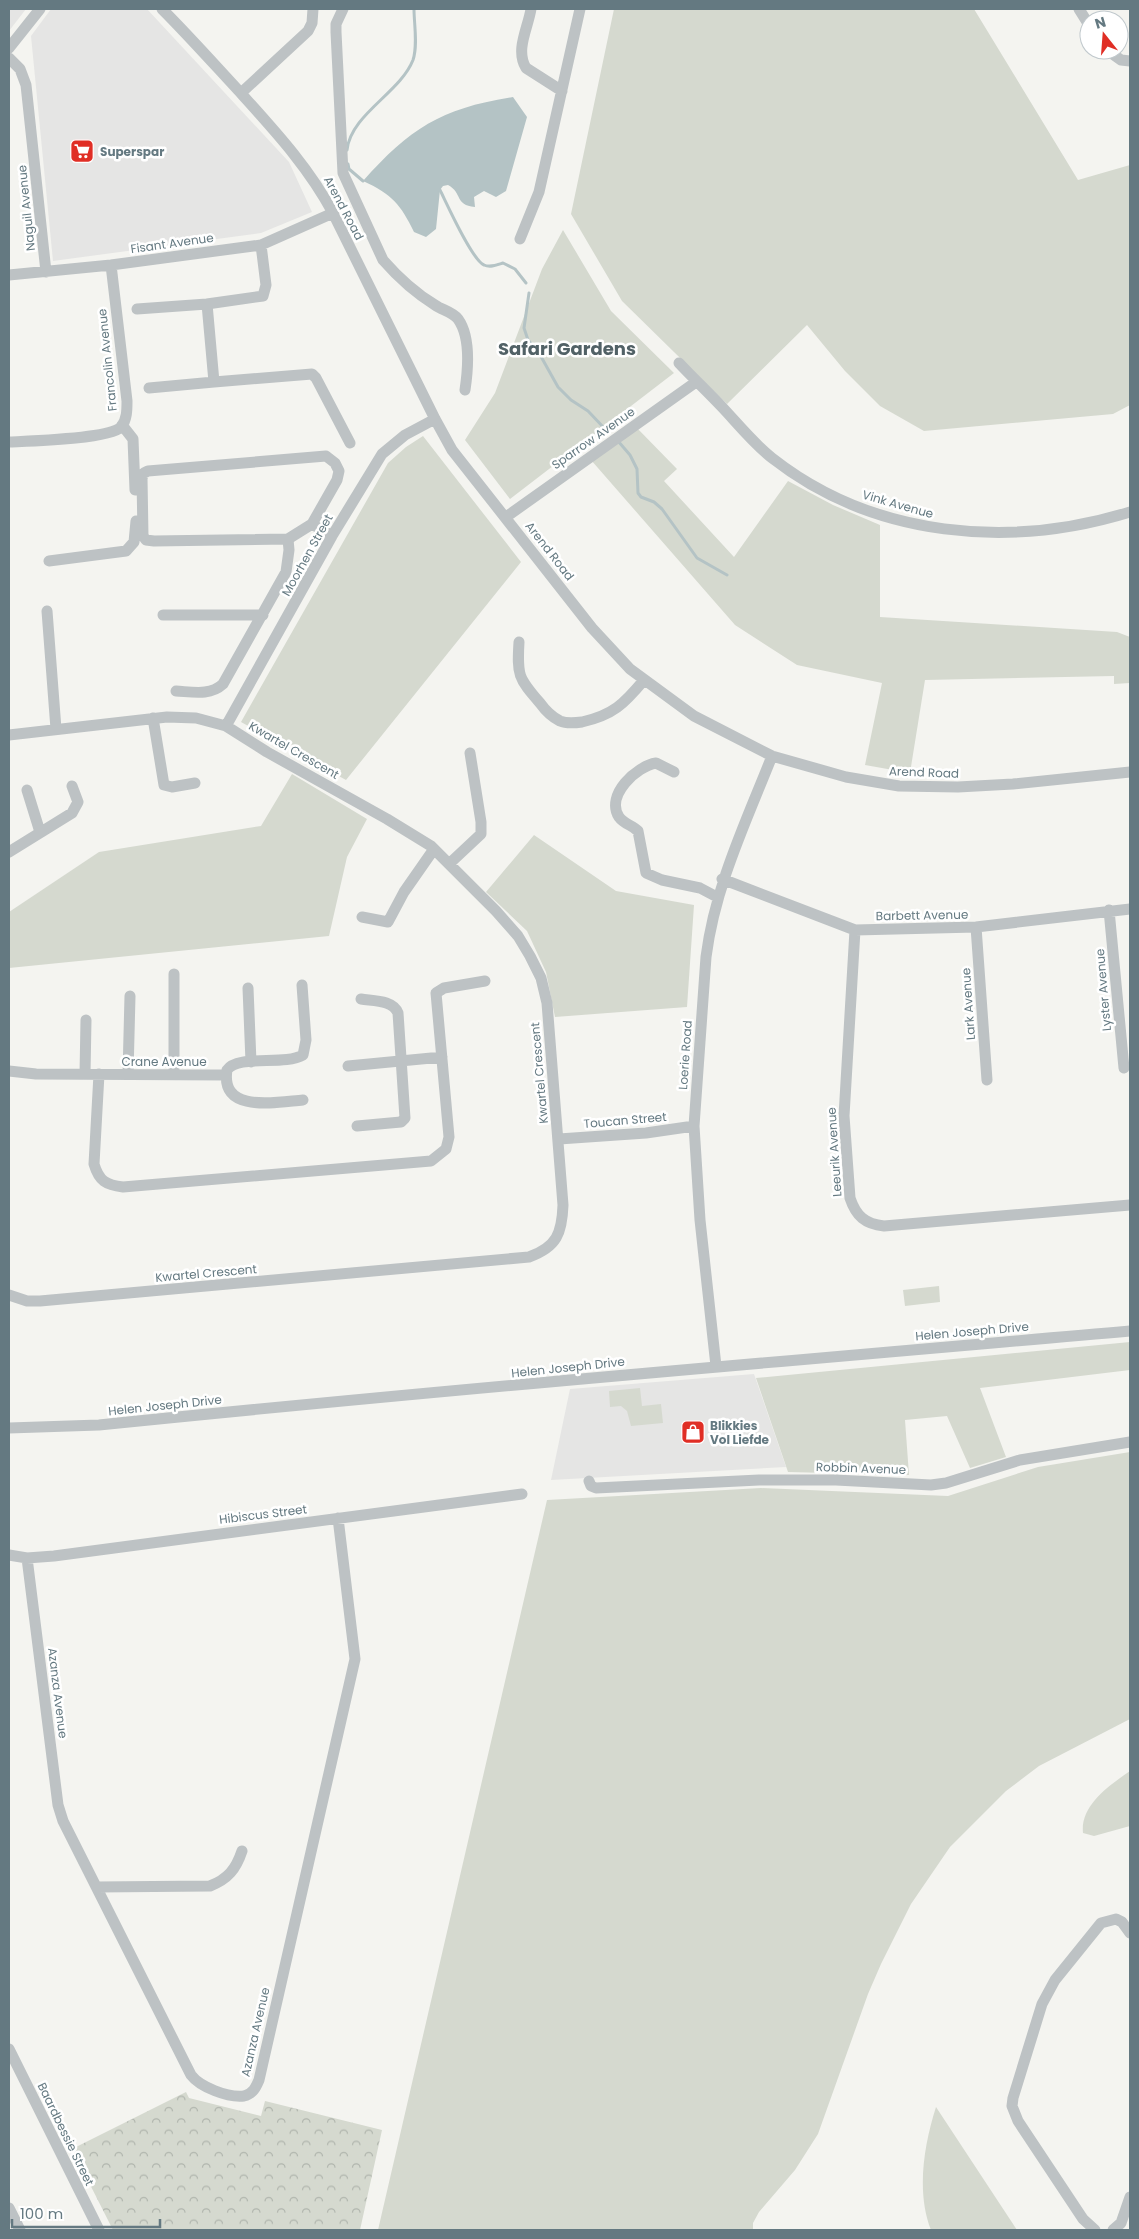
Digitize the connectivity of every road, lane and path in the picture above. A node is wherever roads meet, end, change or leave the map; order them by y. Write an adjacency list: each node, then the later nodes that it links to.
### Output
1 (40, 9): 7 (street)
2 (162, 9): 10 (street, Arend Road)
3 (313, 9): 10 (street)
4 (343, 9): 23 (street)
5 (531, 9): 9 (street)
6 (580, 9): 9 (street)
7 (9, 48)
8 (9, 58): 15 (street, Naguil Avenue)
9 (562, 91): 12 (street)
10 (241, 93): 11 (street, Arend Road)
11 (332, 213): 13 (street, Fisant Avenue); 24 (street, Arend Road)
12 (520, 239)
13 (261, 245): 14 (street, Fisant Avenue); 17 (street)
14 (111, 265): 15 (street, Fisant Avenue); 25 (street, Francolin Avenue)
15 (46, 272): 16 (street, Fisant Avenue)
16 (9, 275)
17 (207, 304): 18 (street); 20 (street)
18 (137, 309)
19 (679, 364): 21 (street, Vink Avenue)
20 (214, 382): 22 (street); 27 (street)
21 (696, 382): 28 (street, Vink Avenue); 29 (street, Sparrow Avenue)
22 (149, 388)
23 (465, 390)
24 (435, 420): 29 (street, Arend Road); 31 (street, Moorhen Street)
25 (122, 426): 26 (street, Francolin Avenue); 33 (street)
26 (9, 442)
27 (350, 443)
28 (1130, 512)
29 (506, 517): 38 (street, Arend Road)
30 (312, 524): 31 (street); 32 (street); 32 (street)
31 (332, 536): 41 (street, Moorhen Street)
32 (288, 538): 36 (street)
33 (49, 562)
34 (47, 611): 42 (street)
35 (163, 615): 36 (street)
36 (263, 615): 39 (street)
37 (518, 642): 38 (street)
38 (644, 680): 45 (street, Arend Road)
39 (176, 691)
40 (153, 718): 41 (street, Kwartel Crescent); 42 (street, Kwartel Crescent); 48 (street)
41 (226, 726): 52 (street, Kwartel Crescent)
42 (56, 729): 43 (street, Kwartel Crescent)
43 (9, 735)
44 (470, 753): 54 (street)
45 (772, 756): 47 (street, Arend Road); 55 (street, Loerie Road)
46 (674, 772): 56 (street)
47 (1130, 772)
48 (196, 783)
49 (72, 786): 51 (street)
50 (27, 790): 51 (street)
51 (40, 832): 53 (street)
52 (434, 849): 54 (street, Kwartel Crescent); 59 (street)
53 (9, 852)
54 (449, 864): 84 (street, Kwartel Crescent)
55 (722, 879): 56 (street, Loerie Road); 61 (street, Barbett Avenue)
56 (717, 897): 83 (street, Loerie Road)
57 (1130, 908): 58 (street, Barbett Avenue)
58 (1110, 910): 60 (street, Barbett Avenue); 73 (street, Lyster Avenue)
59 (362, 917)
60 (976, 927): 61 (street, Barbett Avenue); 80 (street, Lark Avenue)
61 (855, 930): 85 (street, Leeurik Avenue)
62 (174, 974): 78 (street)
63 (485, 981): 69 (street)
64 (302, 984): 71 (street)
65 (248, 988): 71 (street)
66 (130, 996): 77 (street)
67 (362, 999): 70 (street)
68 (86, 1020): 75 (street)
69 (442, 1057): 70 (street); 76 (street)
70 (402, 1061): 72 (street); 82 (street)
71 (251, 1062): 79 (street)
72 (348, 1066)
73 (1124, 1068)
74 (9, 1071): 75 (street, Crane Avenue)
75 (85, 1074): 76 (street, Crane Avenue)
76 (99, 1074): 77 (street, Crane Avenue)
77 (128, 1074): 78 (street, Crane Avenue)
78 (174, 1074): 79 (street, Crane Avenue)
79 (226, 1075): 81 (street)
80 (987, 1080)
81 (303, 1100)
82 (357, 1126)
83 (694, 1126): 84 (street, Toucan Street); 88 (street, Loerie Road)
84 (559, 1140): 86 (street, Kwartel Crescent)
85 (1130, 1206)
86 (9, 1295)
87 (1130, 1331): 88 (street, Helen Joseph Drive)
88 (716, 1366): 89 (street, Helen Joseph Drive)
89 (9, 1428)
90 (1130, 1442): 91 (street, Robbin Avenue)
91 (588, 1481)
92 (522, 1494): 93 (street, Hibiscus Street)
93 (338, 1518): 95 (street, Hibiscus Street); 97 (street, Azanza Avenue)
94 (9, 1555): 95 (street, Hibiscus Street)
95 (27, 1558): 97 (street, Azanza Avenue)
96 (242, 1851): 97 (street)
97 (97, 1887)
98 (1130, 1933): 104 (street)
99 (9, 2049): 103 (street, Baardbessie Street)
100 (1130, 2197): 105 (street)
101 (9, 2208): 102 (street)
102 (20, 2230)
103 (99, 2230)
104 (1095, 2230)
105 (1112, 2230)

